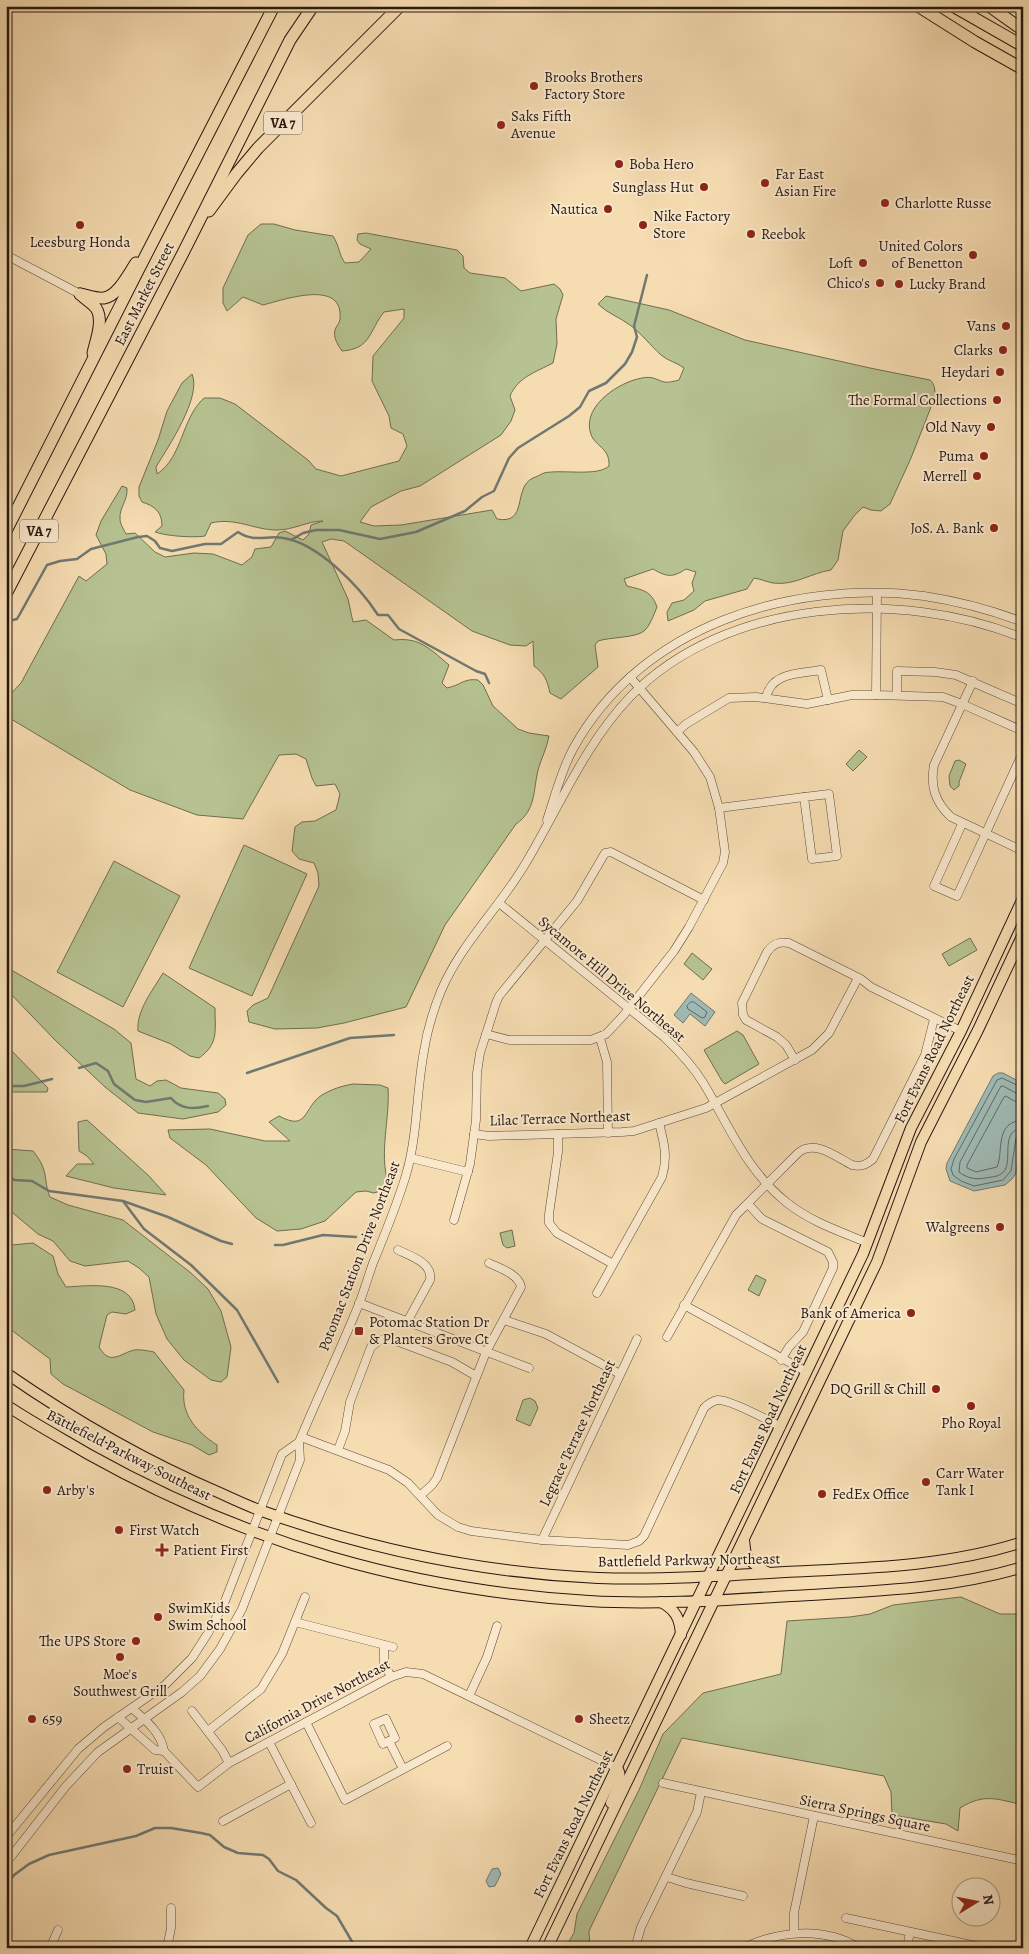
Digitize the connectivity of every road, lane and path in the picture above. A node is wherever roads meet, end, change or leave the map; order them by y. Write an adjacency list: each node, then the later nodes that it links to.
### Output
1 (274, 6): 14 (highway, East Market Street / VA 7)
2 (307, 6): 11 (main road, East Market Street)
3 (313, 6): 11 (highway)
4 (400, 6): 15 (highway, VA 7)
5 (918, 6): 13 (highway)
6 (953, 6): 12 (highway)
7 (989, 6): 10 (highway)
8 (995, 6): 9 (highway)
9 (1023, 22)
10 (1023, 30)
11 (290, 40): 15 (highway, East Market Street)
12 (1023, 46)
13 (1023, 68)
14 (152, 241): 17 (highway); 18 (highway, East Market Street / VA 7)
15 (183, 253): 21 (highway, East Market Street / VA 7)
16 (6, 255): 17 (street)
17 (80, 294): 18 (highway)
18 (88, 371): 19 (highway, East Market Street / VA 7)
19 (6, 531)
20 (877, 593): 22 (street); 23 (street, Potomac Station Drive Northeast); 25 (street, Potomac Station Drive Northeast)
21 (6, 594)
22 (877, 608): 24 (street, Potomac Station Drive Northeast); 27 (street, Potomac Station Drive Northeast); 28 (street)
23 (1023, 622)
24 (1023, 638)
25 (630, 676): 27 (street); 41 (street, Potomac Station Drive Northeast)
26 (973, 681): 29 (street); 32 (street); 33 (street)
27 (640, 688): 35 (street); 41 (street, Potomac Station Drive Northeast)
28 (876, 695): 29 (street); 31 (street)
29 (897, 695): 32 (street)
30 (766, 698): 31 (street); 31 (street); 35 (street)
31 (828, 700)
32 (962, 704): 34 (street); 39 (street)
33 (1023, 704)
34 (1023, 731)
35 (677, 732): 38 (street)
36 (1023, 752): 40 (street)
37 (804, 797): 37 (street); 38 (street)
38 (719, 808): 44 (street)
39 (962, 824): 40 (street); 40 (street)
40 (985, 834): 42 (street)
41 (541, 836): 45 (street, Potomac Station Drive Northeast)
42 (1023, 851)
43 (1023, 898): 51 (main road, Fort Evans Road Northeast)
44 (704, 900): 47 (street); 49 (street)
45 (499, 903): 47 (street, Sycamore Hill Drive Northeast); 60 (street, Potomac Station Drive Northeast)
46 (1023, 934): 92 (main road, Fort Evans Road Northeast)
47 (545, 940): 49 (street, Sycamore Hill Drive Northeast); 52 (street)
48 (858, 978): 50 (street); 54 (street, Lilac Terrace Northeast); 54 (street)
49 (629, 1009): 53 (street); 55 (street, Sycamore Hill Drive Northeast)
50 (934, 1020): 51 (street); 62 (street)
51 (961, 1031): 65 (main road, Fort Evans Road Northeast)
52 (486, 1034): 53 (street); 58 (street)
53 (600, 1038): 57 (street)
54 (795, 1060): 55 (street, Lilac Terrace Northeast)
55 (714, 1103): 56 (street, Lilac Terrace Northeast); 62 (street, Sycamore Hill Drive Northeast)
56 (659, 1123): 57 (street, Lilac Terrace Northeast); 68 (street)
57 (608, 1133): 59 (street, Lilac Terrace Northeast)
58 (474, 1134): 59 (street, Lilac Terrace Northeast); 61 (street)
59 (558, 1134): 68 (street)
60 (411, 1158): 61 (street); 70 (street, Potomac Station Drive Northeast)
61 (468, 1172): 64 (street)
62 (768, 1185): 63 (street); 65 (street, Sycamore Hill Drive Northeast)
63 (748, 1204): 71 (street); 77 (street)
64 (454, 1220)
65 (868, 1243): 79 (main road, Fort Evans Road Northeast)
66 (398, 1250): 73 (street)
67 (489, 1262): 72 (street)
68 (613, 1264): 69 (street)
69 (597, 1293)
70 (359, 1303): 73 (street); 85 (street, Potomac Station Drive Northeast)
71 (684, 1305): 74 (street); 77 (street)
72 (504, 1320): 76 (street); 81 (street)
73 (407, 1322): 76 (street)
74 (667, 1337)
75 (637, 1339): 81 (street, Legrace Terrace Northeast)
76 (486, 1352): 78 (street); 82 (street)
77 (781, 1360): 79 (street)
78 (529, 1368)
79 (807, 1372): 84 (main road, Fort Evans Road Northeast)
80 (6, 1373): 88 (main road, Battlefield Parkway Northeast)
81 (620, 1374): 93 (street, Legrace Terrace Northeast)
82 (476, 1376): 86 (street); 87 (street)
83 (6, 1405): 90 (main road, Battlefield Parkway Southeast)
84 (781, 1427): 93 (street); 97 (main road, Fort Evans Road Northeast)
85 (300, 1440): 86 (street); 88 (street, Potomac Station Drive Northeast); 89 (street, Potomac Station Drive Northeast)
86 (338, 1450): 87 (street)
87 (420, 1495): 93 (street)
88 (260, 1510): 89 (main road, Battlefield Parkway Northeast); 90 (street, Potomac Station Drive Northeast)
89 (278, 1516): 91 (street, Potomac Station Drive Northeast); 97 (main road, Battlefield Parkway Northeast)
90 (252, 1530): 91 (main road, Battlefield Parkway Southeast); 110 (street, Potomac Station Drive Northeast)
91 (270, 1537): 102 (main road, Battlefield Parkway Southeast); 113 (street, Potomac Station Drive Northeast)
92 (744, 1539): 96 (main road); 98 (main road, Fort Evans Road Northeast)
93 (542, 1540)
94 (1023, 1542): 96 (main road, Battlefield Parkway Northeast)
95 (1023, 1567): 100 (main road)
96 (771, 1573): 98 (main road, Battlefield Parkway Northeast)
97 (709, 1576): 98 (main road, Battlefield Parkway Northeast); 101 (main road, Fort Evans Road Northeast)
98 (726, 1576): 100 (main road, Fort Evans Road Northeast)
99 (305, 1597): 103 (street)
100 (714, 1600): 101 (main road, Battlefield Parkway Southeast); 132 (main road, Fort Evans Road Northeast)
101 (697, 1601): 102 (main road, Battlefield Parkway Southeast); 105 (main road, Fort Evans Road Northeast)
102 (661, 1602): 105 (main road)
103 (295, 1622): 106 (street); 116 (street)
104 (497, 1626): 109 (street)
105 (681, 1635): 122 (main road, Fort Evans Road Northeast)
106 (384, 1645): 107 (street); 108 (street)
107 (393, 1647)
108 (391, 1677): 109 (street, California Drive Northeast); 114 (street, California Drive Northeast)
109 (469, 1696): 122 (street, California Drive Northeast)
110 (132, 1708): 112 (street, Potomac Station Drive Northeast); 113 (street)
111 (192, 1711): 116 (street)
112 (118, 1717): 115 (street); 130 (street, Potomac Station Drive Northeast)
113 (144, 1719): 115 (street, Potomac Station Drive Northeast); 120 (street)
114 (306, 1722): 118 (street, California Drive Northeast); 123 (street)
115 (130, 1729): 120 (street); 134 (street, Potomac Station Drive Northeast)
116 (208, 1732): 121 (street)
117 (389, 1741): 123 (street)
118 (269, 1742): 121 (street, California Drive Northeast); 124 (street)
119 (447, 1746): 123 (street)
120 (164, 1751): 121 (street, California Drive Northeast)
121 (229, 1763)
122 (617, 1768): 132 (main road); 145 (main road, Fort Evans Road Northeast)
123 (403, 1769)
124 (292, 1784): 128 (street); 129 (street)
125 (663, 1784): 126 (street, Sierra Springs Square)
126 (701, 1792): 127 (street, Sierra Springs Square); 135 (street)
127 (814, 1816): 133 (street, Sierra Springs Square); 141 (street)
128 (223, 1821)
129 (311, 1822)
130 (9, 1829): 131 (street, Potomac Station Drive Northeast)
131 (6, 1837)
132 (596, 1846): 146 (main road, Fort Evans Road Northeast)
133 (1023, 1861)
134 (6, 1863)
135 (666, 1876): 136 (street); 147 (street)
136 (743, 1896)
137 (171, 1908): 144 (street)
138 (846, 1918): 140 (street)
139 (58, 1930): 143 (street)
140 (910, 1932): 142 (street); 150 (street)
141 (794, 1933): 148 (street); 149 (street)
142 (1023, 1945)
143 (50, 1948)
144 (167, 1948)
145 (530, 1948)
146 (547, 1948)
147 (635, 1948)
148 (742, 1948)
149 (859, 1948)
150 (907, 1948)

